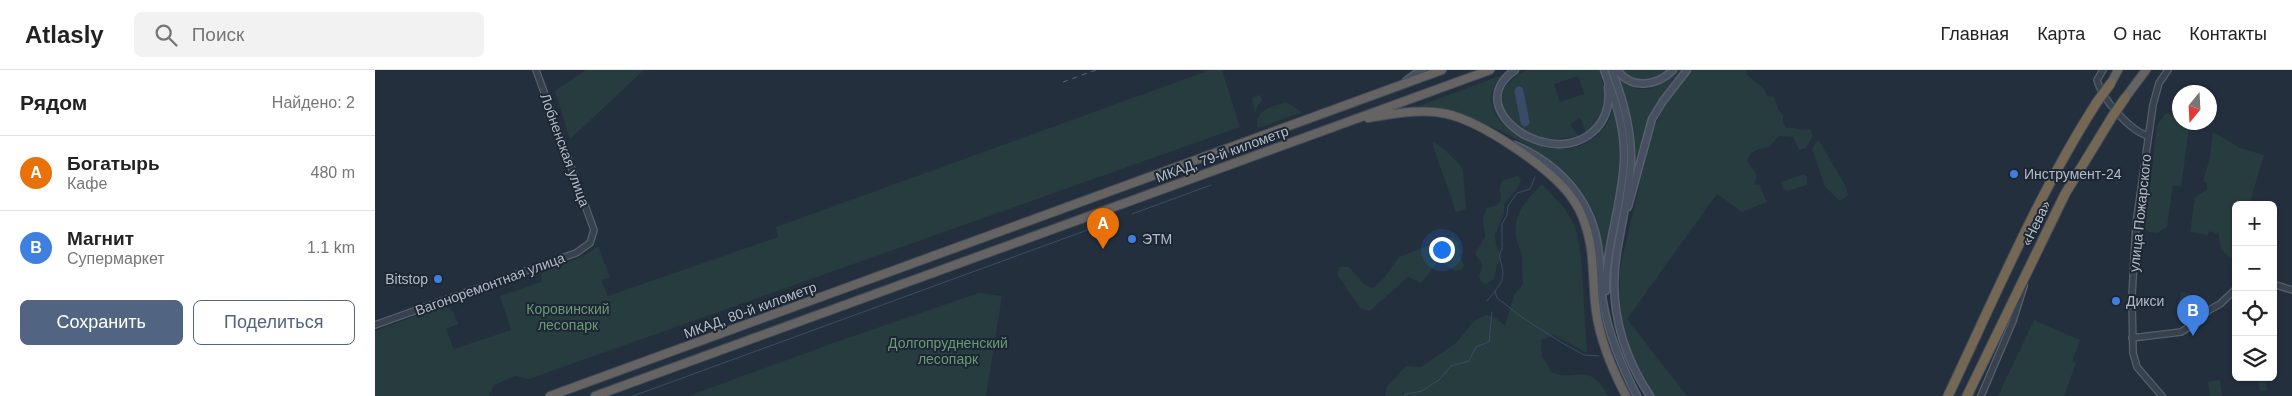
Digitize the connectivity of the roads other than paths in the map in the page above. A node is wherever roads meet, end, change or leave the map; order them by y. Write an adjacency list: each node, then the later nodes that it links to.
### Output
1 (536, 70): 21 (street, Лобненская улица)
2 (1421, 70): 16 (main road)
3 (1442, 70): 16 (highway, МКАД, 79-й километр)
4 (1490, 70): 18 (highway, МКАД, 79-й километр)
5 (1515, 70): 14 (main road)
6 (1613, 70): 22 (main road)
7 (1617, 70): 8 (main road)
8 (1673, 70)
9 (1687, 70): 22 (main road)
10 (2103, 70): 19 (street, улица Пожарского)
11 (2118, 70): 15 (highway)
12 (2146, 70): 17 (highway, «Нева»)
13 (2168, 70): 19 (street)
14 (1605, 73): 29 (main road)
15 (2111, 83): 37 (highway, «Нева», bridge)
16 (1399, 86): 23 (highway, МКАД, 79-й километр)
17 (2125, 98): 25 (highway, «Нева», bridge)
18 (1354, 120): 20 (highway); 24 (highway, МКАД, 79-й километр)
19 (2148, 136): 31 (street, улица Пожарского)
20 (1497, 138): 29 (main road); 34 (highway)
21 (595, 230): 30 (street, Вагоноремонтная улица)
22 (1622, 230): 36 (main road)
23 (958, 247): 32 (highway, МКАД, 80-й километр)
24 (963, 262): 33 (highway, МКАД, 80-й километр)
25 (2031, 266): 38 (highway, «Нева»); 39 (street)
26 (2277, 285): 27 (street)
27 (2292, 290)
28 (2234, 291): 31 (street)
29 (1607, 320): 35 (main road)
30 (375, 325)
31 (2132, 338): 40 (street, улица Пожарского)
32 (550, 396)
33 (595, 396)
34 (1626, 396)
35 (1637, 396)
36 (1650, 396)
37 (1948, 396)
38 (1967, 396)
39 (1981, 396)
40 (2162, 396)

